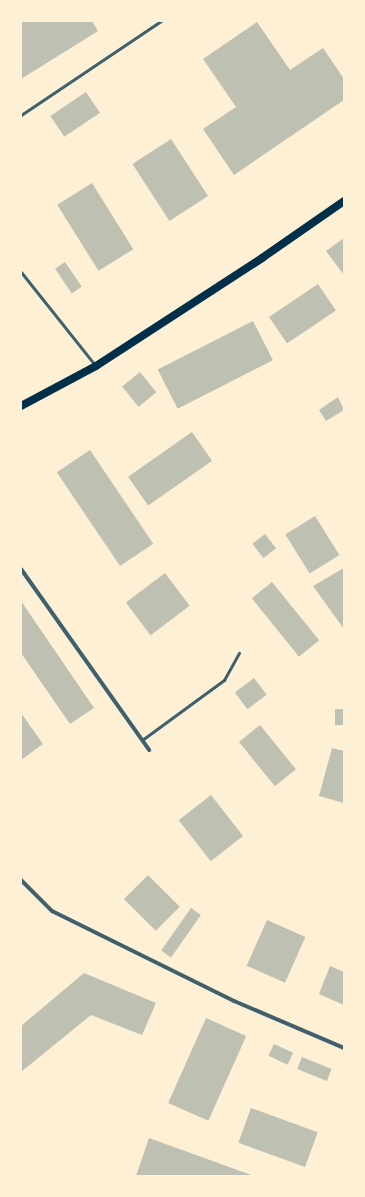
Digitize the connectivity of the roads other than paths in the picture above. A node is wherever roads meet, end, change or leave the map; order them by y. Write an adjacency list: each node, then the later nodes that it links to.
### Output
1 (161, 21): 2 (lane)
2 (21, 115)
3 (344, 201): 5 (main road)
4 (21, 272): 5 (lane)
5 (96, 366): 6 (main road)
6 (21, 406)
7 (21, 569): 9 (street)
8 (239, 653): 9 (lane)
9 (142, 740): 10 (street)
10 (149, 750)
11 (21, 880): 12 (street)
12 (344, 1048)

